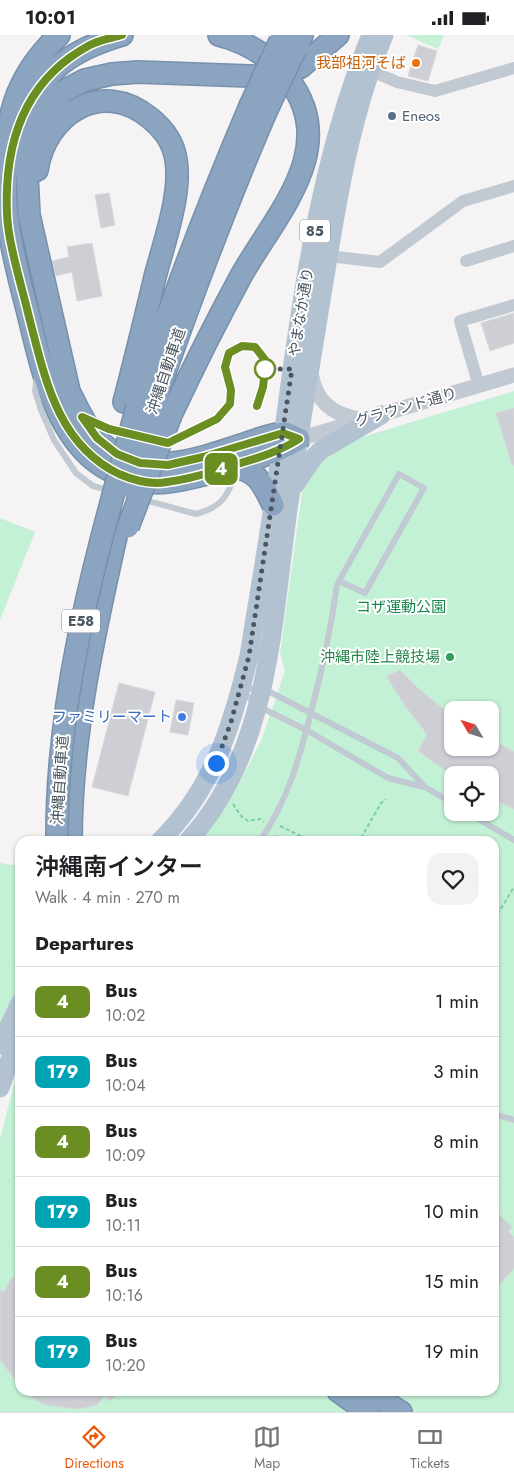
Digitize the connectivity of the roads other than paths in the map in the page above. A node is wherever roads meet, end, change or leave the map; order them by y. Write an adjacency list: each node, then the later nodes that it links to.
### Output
1 (59, 35): 10 (highway)
2 (122, 35): 10 (highway)
3 (219, 35): 22 (highway)
4 (338, 35): 7 (highway)
5 (370, 35): 26 (main road, やまなか通り / 85)
6 (384, 35): 9 (main road, やまなか通り / 85)
7 (288, 51): 12 (highway); 22 (highway, 沖縄自動車道, bridge)
8 (514, 68): 9 (street)
9 (369, 71): 14 (main road, やまなか通り / 85)
10 (7, 166): 17 (highway)
11 (514, 186): 14 (street)
12 (30, 215): 22 (highway); 24 (highway)
13 (514, 246): 15 (street)
14 (328, 255): 18 (main road, やまなか通り / 85)
15 (466, 261)
16 (514, 305): 20 (street)
17 (40, 361): 27 (highway); 27 (lane)
18 (310, 368): 25 (street); 26 (main road, やまなか通り / 85)
19 (514, 375): 20 (street, グラウンド通り)
20 (480, 386): 23 (street, グラウンド通り)
21 (257, 406): 24 (lane)
22 (146, 409): 34 (highway, bridge); 34 (highway, 沖縄自動車道 / E58, bridge); 38 (highway, 沖縄自動車道 / E58, bridge)
23 (381, 415): 25 (street, グラウンド通り); 28 (main road)
24 (82, 417): 26 (highway)
25 (363, 420): 26 (street, グラウンド通り)
26 (288, 441): 27 (highway); 28 (main road, やまなか通り / 85)
27 (232, 471): 28 (highway)
28 (281, 500): 30 (main road, やまなか通り / 85); 31 (main road, やまなか通り / 85)
29 (339, 581): 29 (lane); 32 (lane)
30 (241, 689): 31 (lane); 31 (lane); 40 (main road, やまなか通り / 85)
31 (260, 697): 32 (lane); 33 (lane); 41 (main road, やまなか通り / 85)
32 (311, 712): 33 (lane); 35 (lane)
33 (308, 731): 35 (lane); 42 (lane)
34 (76, 751): 39 (highway, 沖縄自動車道 / E58)
35 (425, 787): 36 (lane)
36 (444, 798)
37 (482, 821): 43 (lane)
38 (56, 836)
39 (71, 836)
40 (164, 836)
41 (192, 836)
42 (264, 836)
43 (514, 840)
44 (13, 1034): 45 (main road)
45 (0, 1087)
46 (499, 1116): 47 (lane)
47 (514, 1120)
48 (345, 1396): 50 (highway)
49 (376, 1396): 51 (highway)
50 (367, 1412)
51 (401, 1412)

